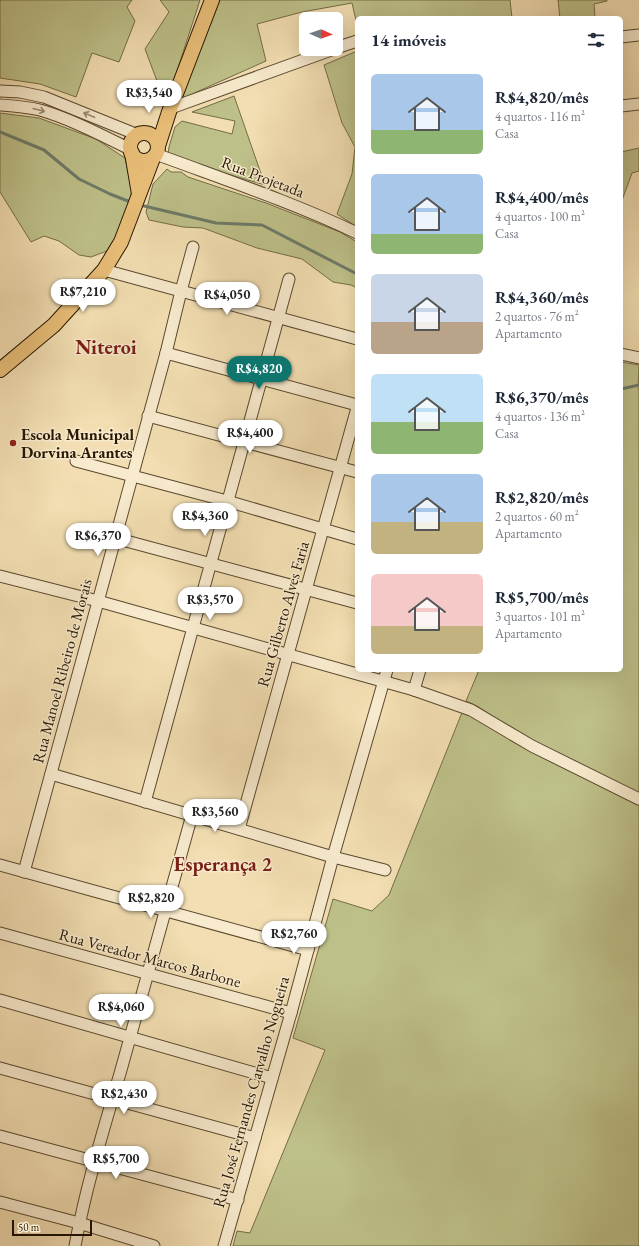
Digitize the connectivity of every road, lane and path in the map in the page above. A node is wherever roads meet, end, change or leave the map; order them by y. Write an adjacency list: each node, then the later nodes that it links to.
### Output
1 (212, 0): 11 (main road)
2 (639, 34): 3 (street)
3 (623, 37)
4 (355, 42): 5 (street)
5 (343, 46)
6 (316, 56): 11 (street)
7 (0, 91): 12 (street, one-way to 7)
8 (639, 104): 10 (street)
9 (0, 106): 13 (street, one-way to 13)
10 (623, 106)
11 (170, 110): 12 (main road); 14 (main road)
12 (140, 134): 13 (main road); 14 (main road)
13 (131, 151): 14 (main road); 15 (main road)
14 (155, 153): 15 (main road); 16 (street, Rua Projetada)
15 (138, 196): 18 (main road)
16 (355, 232)
17 (193, 247): 20 (street, Rua Manoel Ribeiro de Morais)
18 (104, 270): 20 (street); 26 (main road)
19 (289, 279): 21 (street)
20 (181, 291): 21 (street); 23 (street, Rua Manoel Ribeiro de Morais)
21 (278, 317): 22 (street); 27 (street)
22 (355, 338)
23 (166, 353): 27 (street); 30 (street, Rua Manoel Ribeiro de Morais)
24 (623, 354): 25 (street)
25 (639, 358)
26 (0, 370)
27 (261, 379): 28 (street); 31 (street)
28 (355, 405)
29 (355, 413): 33 (street, Rua Gilberto Alves Faria)
30 (148, 416): 31 (street); 35 (street, Rua Manoel Ribeiro de Morais)
31 (244, 440): 33 (street); 36 (street)
32 (76, 461): 35 (street)
33 (340, 468): 34 (street); 37 (street, Rua Gilberto Alves Faria)
34 (355, 472)
35 (132, 476): 36 (street); 38 (street, Rua Manoel Ribeiro de Morais)
36 (227, 501): 37 (street); 40 (street)
37 (323, 530): 39 (street); 42 (street, Rua Gilberto Alves Faria)
38 (115, 538): 40 (street); 43 (street, Rua Manoel Ribeiro de Morais)
39 (355, 538)
40 (210, 564): 42 (street); 45 (street)
41 (0, 576): 43 (street)
42 (307, 589): 44 (street); 46 (street, Rua Gilberto Alves Faria)
43 (98, 601): 45 (street); 51 (street, Rua Manoel Ribeiro de Morais)
44 (355, 602)
45 (193, 628): 46 (street); 53 (street)
46 (287, 655): 49 (street); 55 (street, Rua Gilberto Alves Faria)
47 (386, 672): 49 (street, Rua José Fernandes Carvalho Nogueira)
48 (419, 672): 50 (street)
49 (384, 682): 50 (street); 56 (street, Rua José Fernandes Carvalho Nogueira)
50 (414, 690): 52 (street)
51 (51, 774): 53 (street); 59 (street, Rua Manoel Ribeiro de Morais)
52 (639, 799)
53 (145, 802): 54 (street)
54 (192, 815): 55 (street); 60 (street)
55 (239, 828): 56 (street)
56 (334, 857): 58 (street); 62 (street, Rua José Fernandes Carvalho Nogueira)
57 (0, 865): 59 (street)
58 (385, 870)
59 (24, 872): 60 (street)
60 (166, 911): 62 (street); 63 (street)
61 (0, 933): 63 (street, Rua Vereador Marcos Barbone)
62 (308, 950): 65 (street, Rua José Fernandes Carvalho Nogueira)
63 (148, 974): 65 (street, Rua Vereador Marcos Barbone); 66 (street)
64 (0, 1000): 66 (street)
65 (291, 1013): 68 (street, Rua José Fernandes Carvalho Nogueira)
66 (130, 1038): 68 (street); 69 (street)
67 (0, 1068): 69 (street)
68 (272, 1078): 71 (street, Rua José Fernandes Carvalho Nogueira)
69 (112, 1100): 71 (street); 72 (street)
70 (0, 1136): 72 (street)
71 (255, 1138): 73 (street, Rua José Fernandes Carvalho Nogueira)
72 (94, 1162): 73 (street); 75 (street)
73 (238, 1200): 78 (street, Rua José Fernandes Carvalho Nogueira)
74 (0, 1202): 75 (street)
75 (79, 1223): 76 (street); 77 (street)
76 (75, 1246)
77 (154, 1246)
78 (224, 1246)

